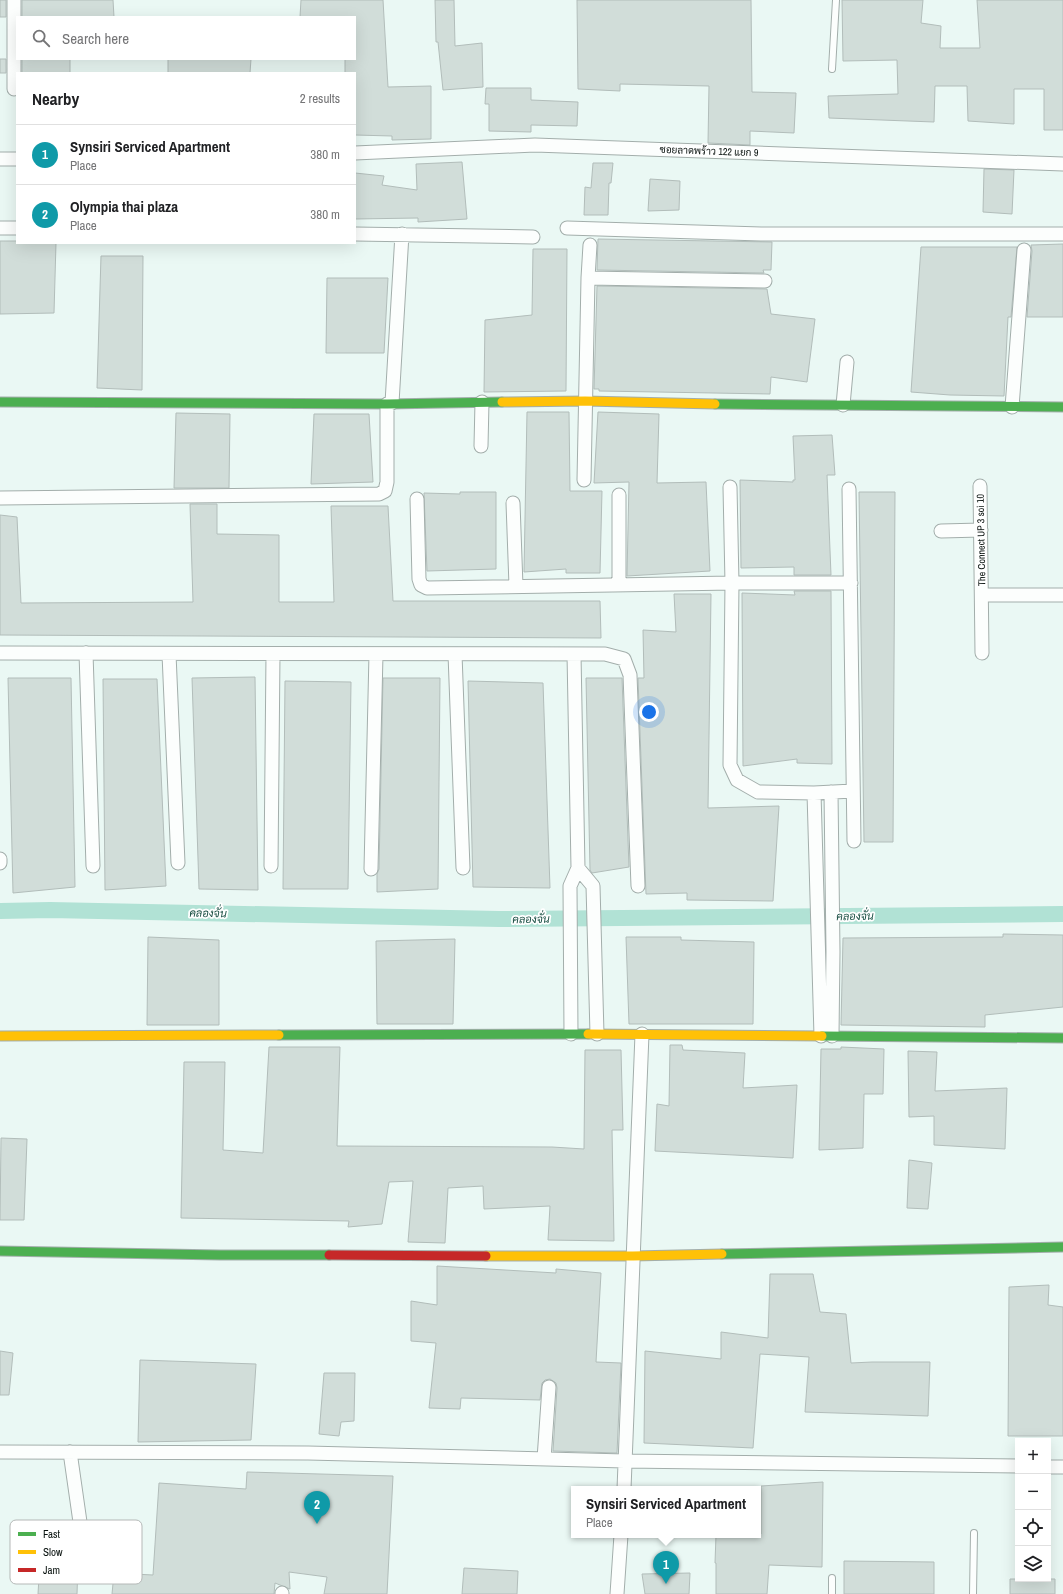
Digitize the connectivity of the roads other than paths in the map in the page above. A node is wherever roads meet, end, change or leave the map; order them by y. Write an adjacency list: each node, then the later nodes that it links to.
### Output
1 (14, 0): 4 (street)
2 (836, 0): 3 (lane)
3 (832, 69)
4 (14, 89)
5 (356, 153): 8 (street, ซอยลาดพร้าว 122 แยก 9)
6 (0, 159): 7 (street)
7 (16, 159)
8 (1063, 164)
9 (0, 228): 10 (street)
10 (16, 228)
11 (567, 228): 14 (street)
12 (356, 234): 13 (street)
13 (402, 234): 15 (street); 24 (street)
14 (1063, 234)
15 (533, 237)
16 (590, 245): 18 (street)
17 (1024, 250): 26 (street)
18 (588, 278): 19 (street); 21 (street)
19 (765, 281)
20 (847, 362): 25 (street)
21 (586, 401): 23 (street); 25 (street); 29 (street)
22 (0, 402): 24 (street)
23 (482, 402): 24 (street); 28 (street)
24 (390, 404): 34 (street)
25 (843, 405): 26 (street)
26 (1012, 407): 27 (street)
27 (1063, 407)
28 (480, 446)
29 (584, 480)
30 (730, 486): 39 (street)
31 (980, 486): 37 (street, The Connect UP 3 soi 10)
32 (849, 489): 40 (street)
33 (619, 495): 41 (street)
34 (0, 498)
35 (417, 499): 42 (street)
36 (514, 503): 42 (street)
37 (981, 530): 38 (street); 43 (street, The Connect UP 3 soi 10)
38 (941, 531)
39 (732, 583): 40 (street); 41 (street); 55 (street)
40 (851, 583): 53 (street)
41 (619, 585): 42 (street)
42 (516, 586)
43 (982, 595): 44 (street); 45 (street, The Connect UP 3 soi 10)
44 (1063, 595)
45 (982, 653)
46 (0, 654): 47 (street)
47 (86, 654): 48 (street); 60 (street)
48 (170, 654): 49 (street); 59 (street)
49 (274, 654): 50 (street); 61 (street)
50 (376, 654): 51 (street); 64 (street)
51 (455, 654): 52 (street); 62 (street)
52 (574, 654): 63 (street); 65 (street)
53 (853, 791): 54 (street); 56 (street)
54 (831, 792): 55 (street); 67 (street)
55 (814, 793): 66 (street)
56 (854, 841)
57 (0, 859): 58 (street)
58 (0, 863)
59 (178, 863)
60 (93, 866)
61 (271, 866)
62 (463, 868)
63 (578, 868): 70 (street); 71 (street)
64 (371, 869)
65 (638, 886)
66 (817, 892): 67 (street); 69 (street)
67 (832, 898): 68 (street)
68 (833, 956): 69 (street); 74 (street)
69 (819, 957): 74 (street)
70 (571, 1034): 71 (street); 73 (street)
71 (598, 1034): 72 (street)
72 (642, 1034): 74 (street); 78 (street)
73 (0, 1036)
74 (827, 1036): 75 (street)
75 (1063, 1038)
76 (1063, 1248): 78 (street)
77 (0, 1251): 78 (street)
78 (633, 1256): 83 (street)
79 (549, 1387): 82 (street)
80 (0, 1452): 81 (street)
81 (70, 1452): 82 (street); 88 (street)
82 (544, 1459): 83 (street)
83 (625, 1461): 84 (street); 87 (street)
84 (1015, 1466)
85 (1051, 1467): 86 (street)
86 (1063, 1467)
87 (624, 1486)
88 (80, 1520)
89 (974, 1534): 94 (lane)
90 (620, 1538): 92 (street)
91 (832, 1578): 93 (lane)
92 (617, 1594)
93 (832, 1594)
94 (973, 1594)

